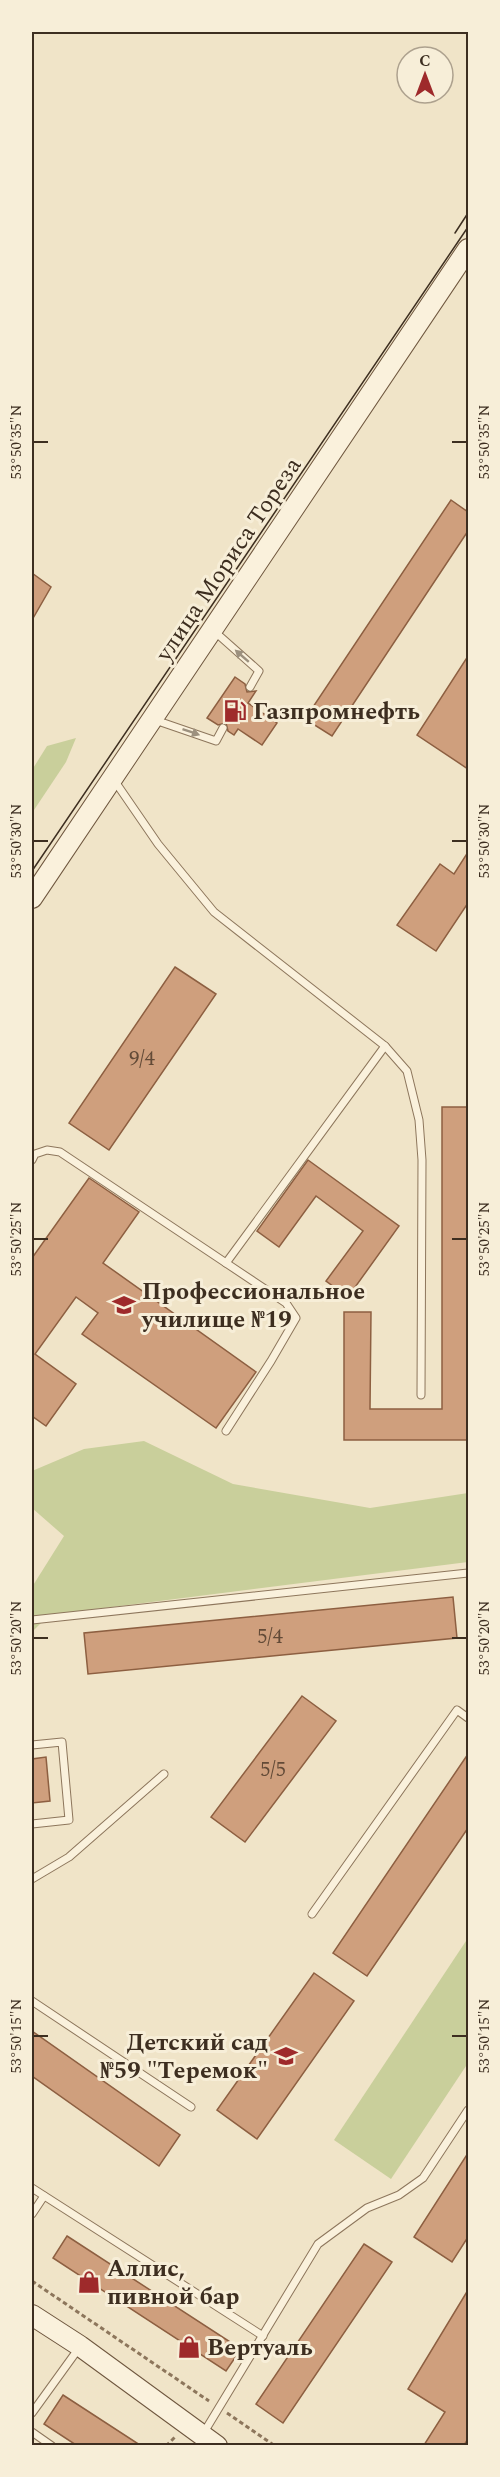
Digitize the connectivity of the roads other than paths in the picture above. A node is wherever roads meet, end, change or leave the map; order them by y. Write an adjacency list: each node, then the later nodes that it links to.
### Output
1 (468, 249): 2 (street, улица Мориса Тореза)
2 (211, 629): 3 (lane, one-way to 2); 4 (street, улица Мориса Тореза)
3 (250, 687)
4 (152, 719): 5 (lane, one-way to 5); 6 (street, улица Мориса Тореза)
5 (223, 728)
6 (112, 777): 7 (street, улица Мориса Тореза); 8 (lane)
7 (32, 898)
8 (385, 1046): 10 (lane); 11 (lane)
9 (32, 1160): 10 (lane)
10 (226, 1263): 12 (lane)
11 (421, 1395)
12 (226, 1431)
13 (468, 1573): 14 (lane)
14 (32, 1620)
15 (468, 1718): 20 (lane)
16 (32, 1745): 18 (lane)
17 (164, 1774): 19 (lane)
18 (32, 1824)
19 (32, 1879)
20 (312, 1914)
21 (32, 2001): 22 (lane)
22 (191, 2107)
23 (468, 2110): 28 (lane)
24 (32, 2188): 25 (lane)
25 (44, 2196): 26 (lane); 28 (lane)
26 (32, 2214)
27 (32, 2315): 29 (street)
28 (263, 2336): 32 (lane)
29 (80, 2346): 30 (lane); 32 (street)
30 (32, 2413)
31 (32, 2432): 33 (lane)
32 (210, 2440)
33 (52, 2445)

